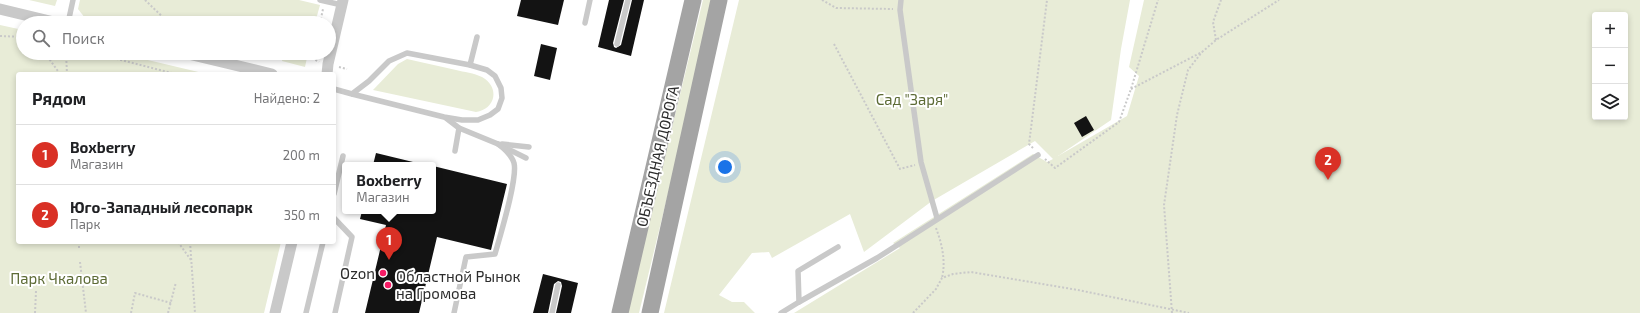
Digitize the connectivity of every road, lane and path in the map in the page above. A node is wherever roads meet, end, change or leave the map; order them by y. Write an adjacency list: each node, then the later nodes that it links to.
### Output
1 (74, 0): 18 (lane)
2 (145, 0): 19 (path)
3 (590, 0): 21 (lane)
4 (628, 0): 27 (lane)
5 (693, 0): 82 (main road, ОБЪЕЗДНАЯ ДОРОГА)
6 (720, 0): 83 (main road, ОБЪЕЗДНАЯ ДОРОГА)
7 (822, 0): 16 (path)
8 (901, 0): 16 (lane)
9 (1047, 0): 49 (path)
10 (1158, 0): 41 (path)
11 (1221, 0): 26 (path)
12 (1279, 0): 26 (path)
13 (323, 1): 14 (lane); 20 (path)
14 (343, 3): 22 (street)
15 (0, 9): 17 (street)
16 (900, 10): 52 (lane)
17 (29, 16)
18 (70, 16)
19 (162, 16)
20 (321, 16)
21 (585, 23)
22 (336, 31)
23 (0, 36): 24 (path)
24 (16, 37)
25 (477, 37): 35 (lane)
26 (1216, 40): 29 (path)
27 (617, 44)
28 (834, 44): 52 (path)
29 (1202, 52): 41 (path); 71 (path)
30 (50, 60): 36 (path)
31 (66, 60): 37 (path)
32 (121, 60): 38 (path)
33 (213, 60): 39 (street)
34 (329, 60): 40 (street)
35 (470, 65): 43 (lane); 44 (lane)
36 (59, 72)
37 (67, 72)
38 (168, 72)
39 (264, 72)
40 (327, 72)
41 (1131, 89): 49 (path)
42 (336, 90): 43 (lane)
43 (352, 94): 44 (lane)
44 (444, 116): 45 (lane)
45 (459, 128): 46 (lane); 48 (lane)
46 (498, 144): 47 (lane); 51 (lane); 80 (lane)
47 (529, 147)
48 (455, 151)
49 (1038, 154): 54 (lane)
50 (343, 156): 53 (lane)
51 (526, 158)
52 (921, 162): 54 (lane)
53 (336, 179)
54 (937, 218): 65 (path); 69 (lane)
55 (336, 220): 79 (lane)
56 (78, 244): 62 (path)
57 (179, 244): 63 (path)
58 (190, 244): 63 (path)
59 (292, 244): 77 (street)
60 (323, 244): 78 (lane)
61 (838, 247): 69 (lane)
62 (79, 250)
63 (192, 261): 76 (path)
64 (80, 262): 73 (path)
65 (942, 278): 71 (path); 85 (path)
66 (176, 282): 70 (path)
67 (558, 285): 81 (lane)
68 (36, 291): 72 (path)
69 (799, 302): 84 (lane)
70 (171, 304): 74 (path); 75 (path)
71 (1173, 309): 86 (path); 87 (path)
72 (35, 313)
73 (86, 313)
74 (131, 313)
75 (168, 313)
76 (195, 313)
77 (275, 313)
78 (306, 313)
79 (335, 313)
80 (454, 313)
81 (552, 313)
82 (620, 313)
83 (650, 313)
84 (781, 313)
85 (913, 313)
86 (1172, 313)
87 (1189, 313)

